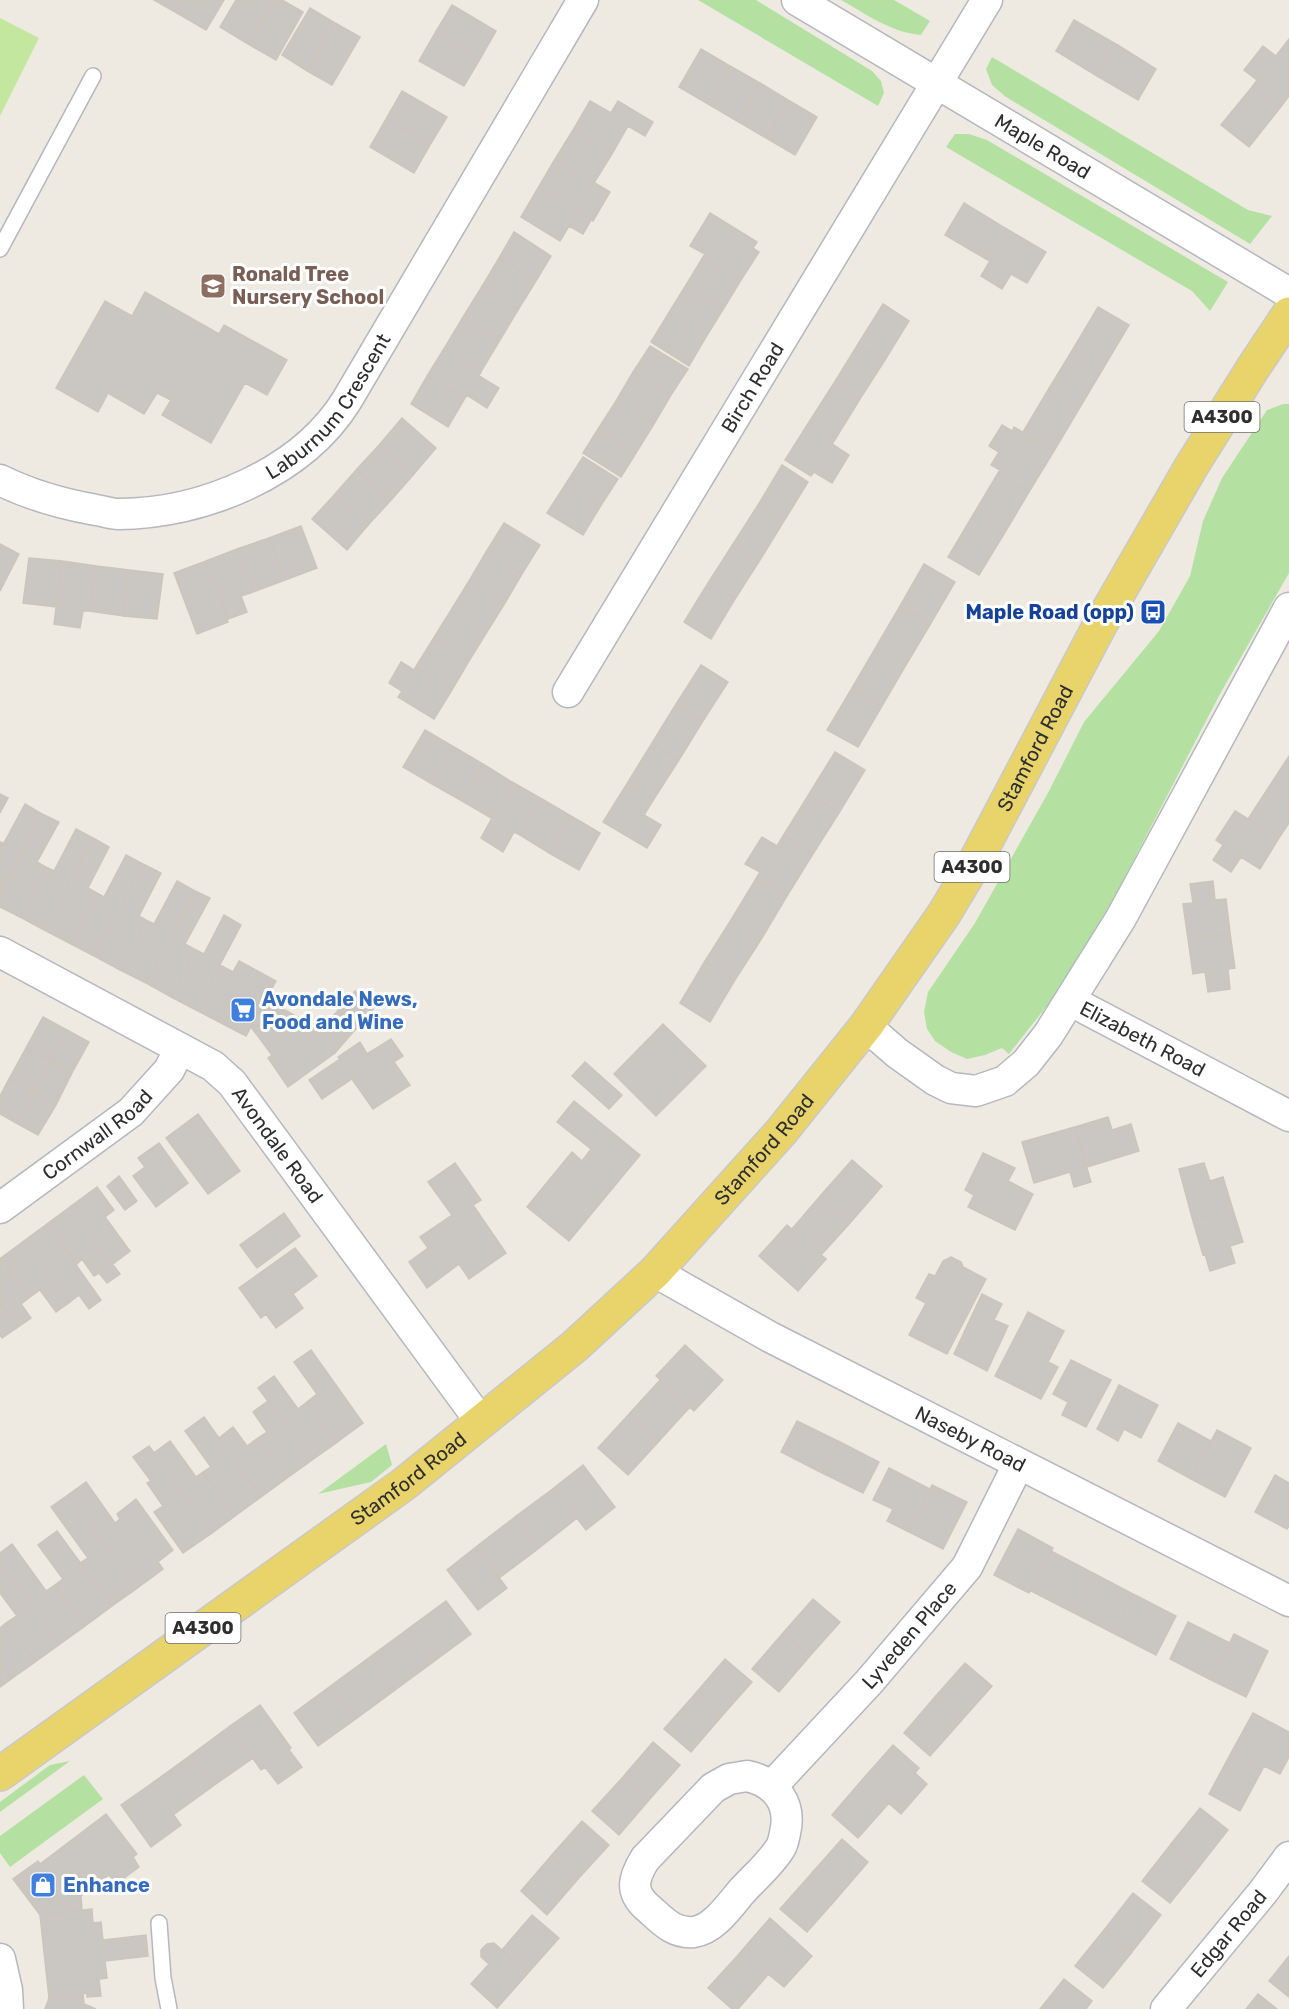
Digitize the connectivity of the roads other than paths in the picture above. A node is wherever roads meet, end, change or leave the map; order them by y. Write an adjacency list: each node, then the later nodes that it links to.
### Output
1 (583, 0): 9 (street, Laburnum Crescent)
2 (796, 0): 5 (street, Maple Road)
3 (987, 0): 5 (street, Birch Road)
4 (93, 76): 6 (lane)
5 (937, 83): 7 (street, Maple Road); 11 (street, Birch Road)
6 (0, 249)
7 (1289, 293)
8 (1289, 315): 14 (main road, Stamford Road / A4300)
9 (0, 480)
10 (1289, 608): 13 (street)
11 (568, 692)
12 (0, 952): 15 (street, Avondale Road)
13 (1071, 1001): 14 (street, Elizabeth Road); 16 (street, Elizabeth Road)
14 (866, 1026): 18 (main road, Stamford Road / A4300)
15 (180, 1049): 17 (street, Cornwall Road); 19 (street, Avondale Road)
16 (1289, 1116)
17 (0, 1208)
18 (655, 1272): 19 (main road, Stamford Road / A4300); 20 (street, Naseby Road)
19 (481, 1422): 22 (main road, Stamford Road / A4300)
20 (1018, 1465): 21 (street, Naseby Road); 23 (street, Lyveden Place)
21 (1289, 1601)
22 (0, 1774)
23 (772, 1786): 23 (street)
24 (1289, 1857): 29 (street, Edgar Road)
25 (159, 1923): 28 (lane)
26 (0, 1959): 27 (street)
27 (8, 2009)
28 (169, 2009)
29 (1166, 2009)

